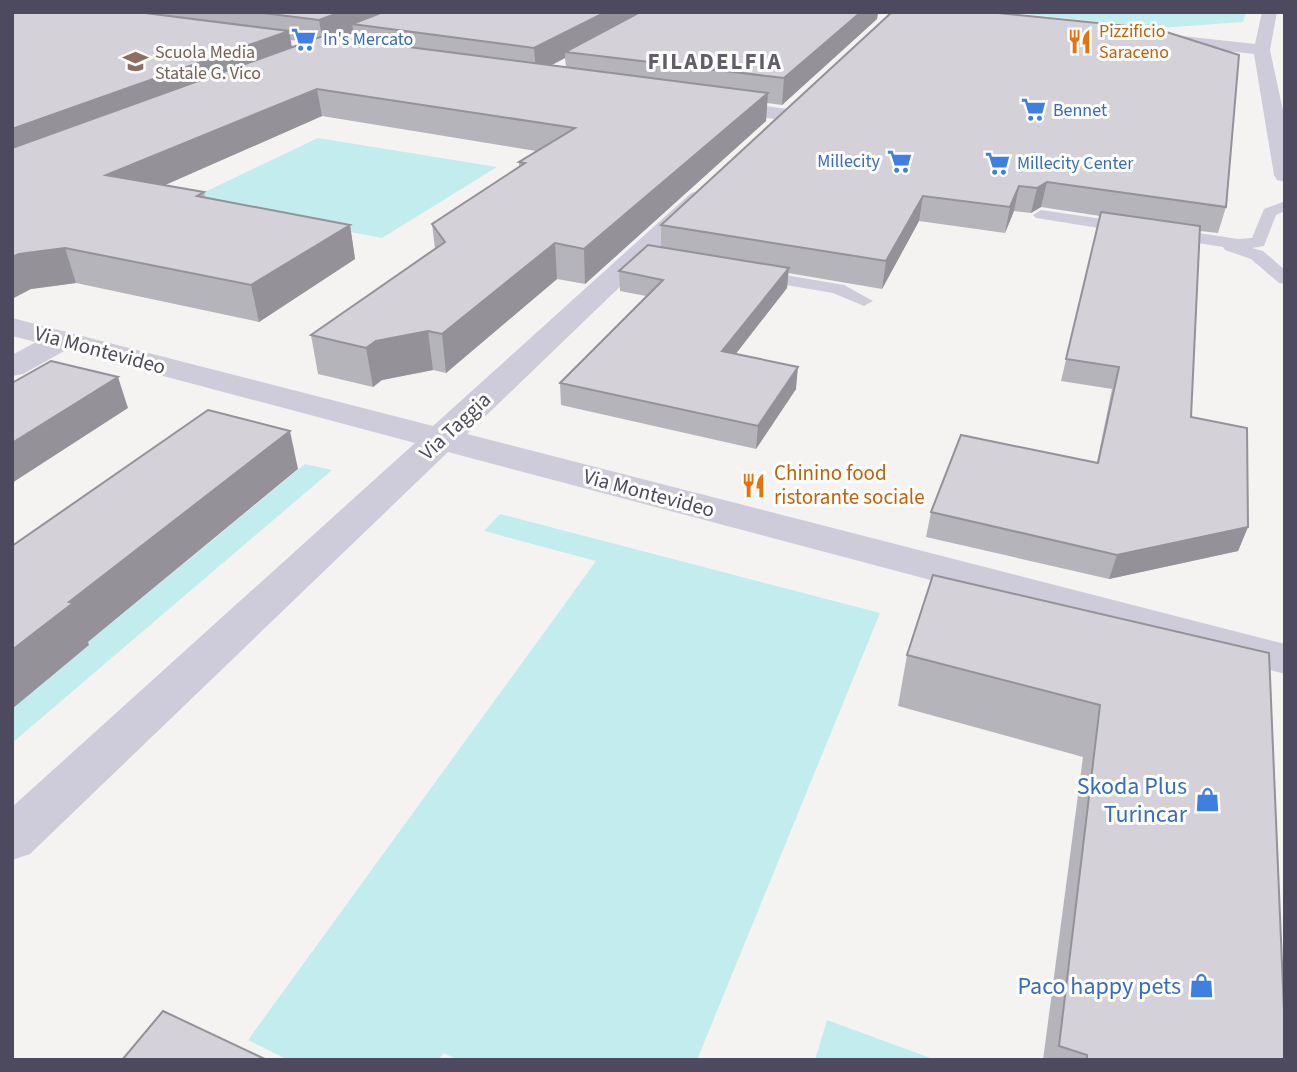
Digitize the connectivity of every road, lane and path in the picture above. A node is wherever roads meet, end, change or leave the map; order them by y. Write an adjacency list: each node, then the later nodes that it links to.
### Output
1 (1270, 12): 3 (street)
2 (1126, 34): 3 (street)
3 (1262, 50): 6 (street)
4 (696, 103): 5 (street)
5 (760, 141)
6 (1285, 175)
7 (719, 179): 15 (street, Via Taggia)
8 (1285, 205): 10 (lane)
9 (733, 271): 11 (lane)
10 (1285, 279)
11 (864, 301)
12 (12, 327): 13 (street, Via Montevideo)
13 (63, 340): 14 (street); 15 (street, Via Montevideo)
14 (12, 367)
15 (442, 439): 16 (street, Via Montevideo); 17 (street, Via Taggia)
16 (1285, 659)
17 (12, 839)

